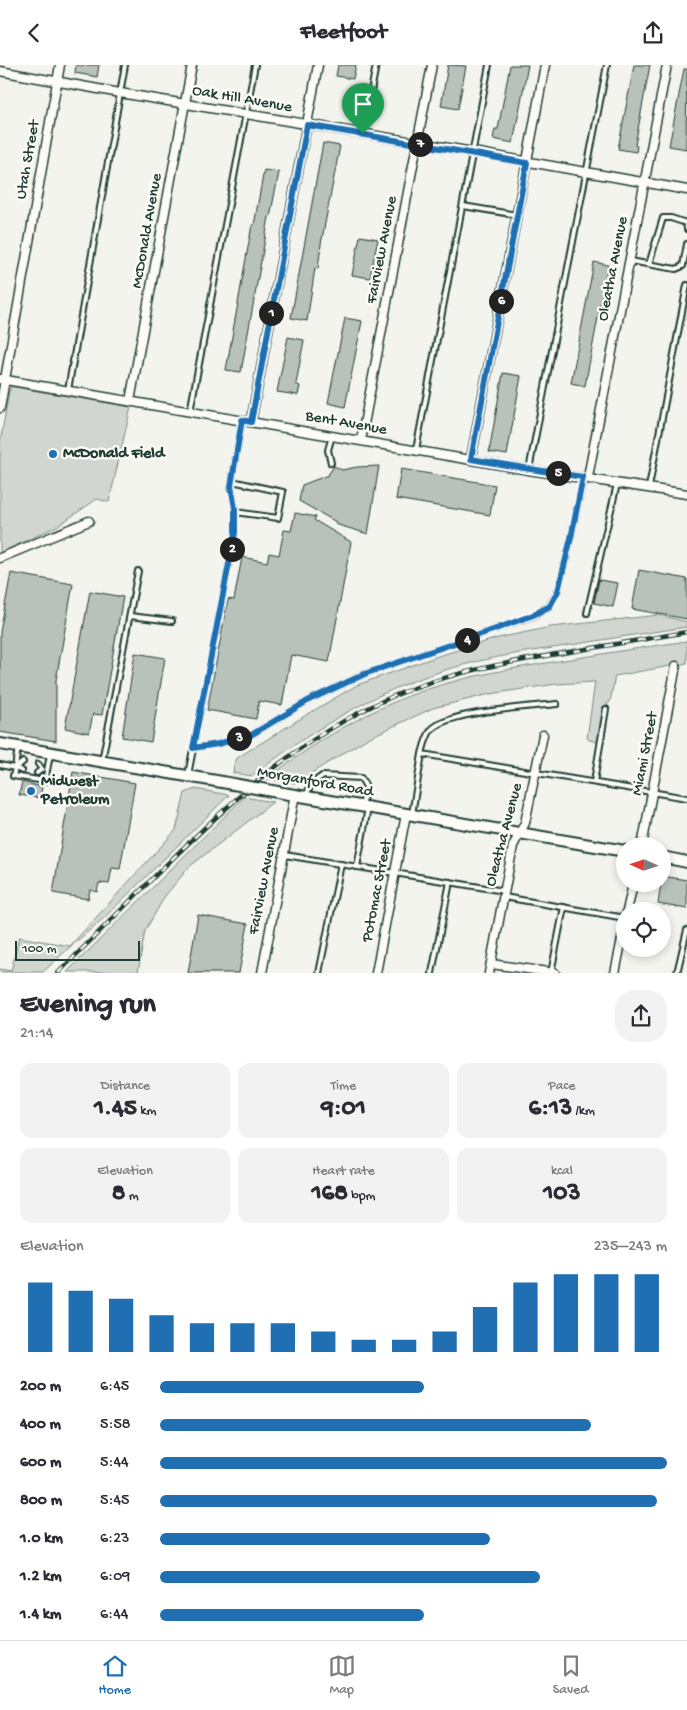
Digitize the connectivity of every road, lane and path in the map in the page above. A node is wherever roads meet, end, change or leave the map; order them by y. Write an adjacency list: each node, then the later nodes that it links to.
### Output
1 (60, 65): 13 (street, Utah Street)
2 (125, 65): 14 (lane)
3 (192, 65): 15 (street, McDonald Avenue)
4 (256, 65): 16 (lane)
5 (318, 65): 17 (street)
6 (376, 65): 18 (lane)
7 (432, 65): 19 (street, Fairview Avenue)
8 (490, 65): 20 (lane)
9 (545, 65): 21 (street)
10 (607, 65): 22 (lane)
11 (667, 65): 23 (street, Oleatha Avenue)
12 (0, 71): 13 (street, Oak Hill Avenue)
13 (57, 82): 14 (street, Oak Hill Avenue); 32 (street, Utah Street)
14 (120, 93): 15 (street, Oak Hill Avenue); 33 (lane)
15 (185, 104): 16 (street, Oak Hill Avenue); 34 (street, McDonald Avenue)
16 (246, 115): 17 (street, Oak Hill Avenue); 36 (lane)
17 (307, 125): 18 (street, Oak Hill Avenue); 38 (street)
18 (363, 134): 19 (street, Oak Hill Avenue)
19 (417, 143): 20 (street, Oak Hill Avenue); 40 (street, Fairview Avenue)
20 (473, 152): 21 (street, Oak Hill Avenue); 25 (lane)
21 (527, 163): 22 (street, Oak Hill Avenue); 26 (street)
22 (587, 173): 23 (street, Oak Hill Avenue); 44 (lane)
23 (644, 184): 24 (street, Oak Hill Avenue); 29 (street, Oleatha Avenue)
24 (687, 190)
25 (463, 206): 26 (lane); 41 (lane)
26 (517, 215): 42 (street)
27 (687, 229): 30 (lane)
28 (687, 244): 30 (lane)
29 (630, 261): 30 (lane); 45 (street, Oleatha Avenue)
30 (649, 264)
31 (687, 285): 48 (lane)
32 (2, 379): 33 (street, Bent Avenue); 35 (street, Utah Street)
33 (68, 390): 34 (street, Bent Avenue)
34 (130, 401): 36 (street, Bent Avenue)
35 (0, 408)
36 (190, 411): 37 (street, Bent Avenue)
37 (242, 420): 38 (street, Bent Avenue); 46 (lane)
38 (251, 422): 39 (street, Bent Avenue)
39 (332, 435): 40 (street, Bent Avenue); 43 (lane)
40 (361, 440): 41 (street, Bent Avenue)
41 (416, 450): 42 (street, Bent Avenue)
42 (471, 459): 44 (street, Bent Avenue)
43 (331, 463)
44 (530, 469): 45 (street, Bent Avenue)
45 (586, 477): 47 (street, Bent Avenue); 63 (lane)
46 (232, 481): 50 (lane); 50 (lane)
47 (618, 482): 48 (street, Bent Avenue); 54 (lane)
48 (649, 487): 49 (street, Bent Avenue)
49 (687, 494)
50 (235, 512): 63 (lane)
51 (89, 521): 52 (street)
52 (0, 559)
53 (138, 571): 55 (lane)
54 (587, 613)
55 (130, 616): 56 (lane); 66 (lane)
56 (172, 621)
57 (676, 666): 77 (street, Miami Street)
58 (557, 704): 65 (lane)
59 (606, 709): 76 (lane)
60 (543, 735): 74 (street, Oleatha Avenue)
61 (0, 744): 62 (street, Morganford Road)
62 (18, 747): 64 (street, Morganford Road); 70 (lane)
63 (193, 748): 75 (lane)
64 (51, 753): 66 (street, Morganford Road); 71 (lane)
65 (422, 755): 74 (lane); 82 (lane)
66 (102, 761): 75 (street, Morganford Road)
67 (23, 762): 70 (lane)
68 (0, 765): 70 (lane)
69 (38, 765): 71 (lane)
70 (14, 768): 71 (lane); 72 (lane)
71 (44, 770): 73 (lane)
72 (22, 771)
73 (37, 773)
74 (535, 773): 76 (lane); 83 (street, Oleatha Avenue)
75 (188, 776): 78 (street, Morganford Road, bridge)
76 (594, 782): 77 (lane)
77 (652, 793): 80 (lane); 84 (street, Miami Street)
78 (294, 794): 79 (street, Morganford Road); 86 (street, Fairview Avenue)
79 (306, 796): 81 (street, Morganford Road); 81 (lane)
80 (687, 798)
81 (365, 807): 82 (street, Morganford Road); 90 (lane)
82 (409, 814): 83 (street, Morganford Road); 91 (street, Potomac Street)
83 (520, 833): 85 (street, Morganford Road); 93 (street, Oleatha Avenue)
84 (644, 837)
85 (616, 849)
86 (284, 855): 89 (lane); 100 (street, Fairview Avenue)
87 (671, 858): 88 (street)
88 (687, 861)
89 (341, 864): 90 (lane); 101 (lane)
90 (357, 867): 91 (lane)
91 (396, 874): 92 (lane); 102 (street, Potomac Street)
92 (450, 881): 93 (lane); 103 (lane)
93 (504, 894): 94 (lane); 98 (street, Oleatha Avenue)
94 (564, 907): 95 (lane); 99 (lane)
95 (616, 916)
96 (687, 930): 106 (lane)
97 (618, 957): 105 (street)
98 (491, 964): 99 (street); 104 (street, Oleatha Avenue)
99 (553, 972)
100 (262, 973)
101 (319, 973)
102 (376, 973)
103 (432, 973)
104 (489, 973)
105 (615, 973)
106 (677, 973)

